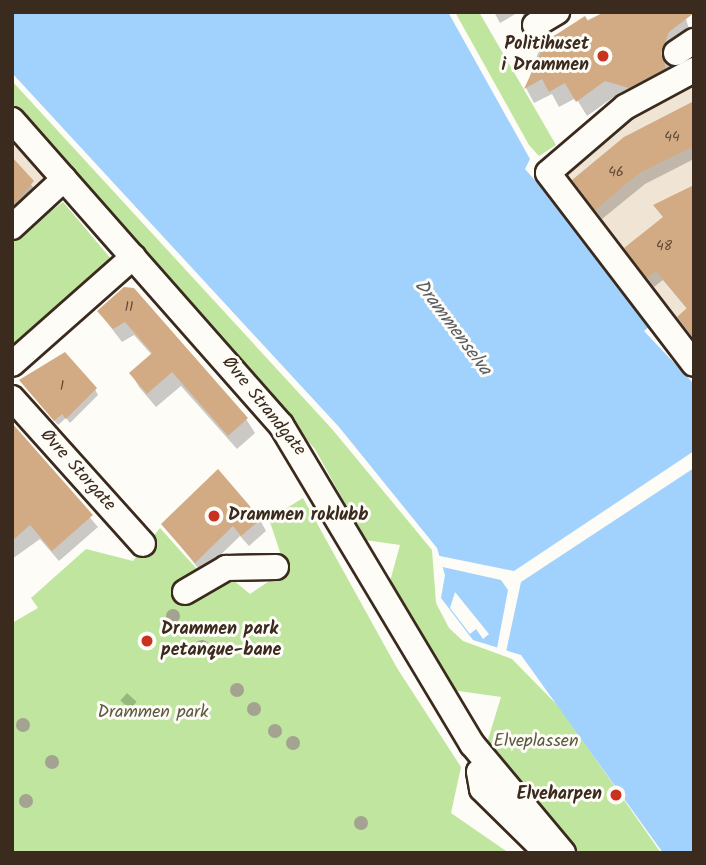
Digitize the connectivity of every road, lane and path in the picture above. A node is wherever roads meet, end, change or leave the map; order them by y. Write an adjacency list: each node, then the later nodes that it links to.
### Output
1 (557, 12): 2 (street)
2 (535, 25)
3 (688, 54): 8 (street)
4 (12, 120): 5 (street, Øvre Strandgate)
5 (64, 179): 6 (street); 7 (street, Øvre Strandgate)
6 (12, 227)
7 (134, 257): 9 (street); 14 (street, Øvre Strandgate)
8 (694, 364)
9 (12, 365)
10 (12, 398): 11 (street, Øvre Storgate)
11 (143, 544)
12 (276, 567): 13 (street)
13 (185, 592)
14 (560, 849)

